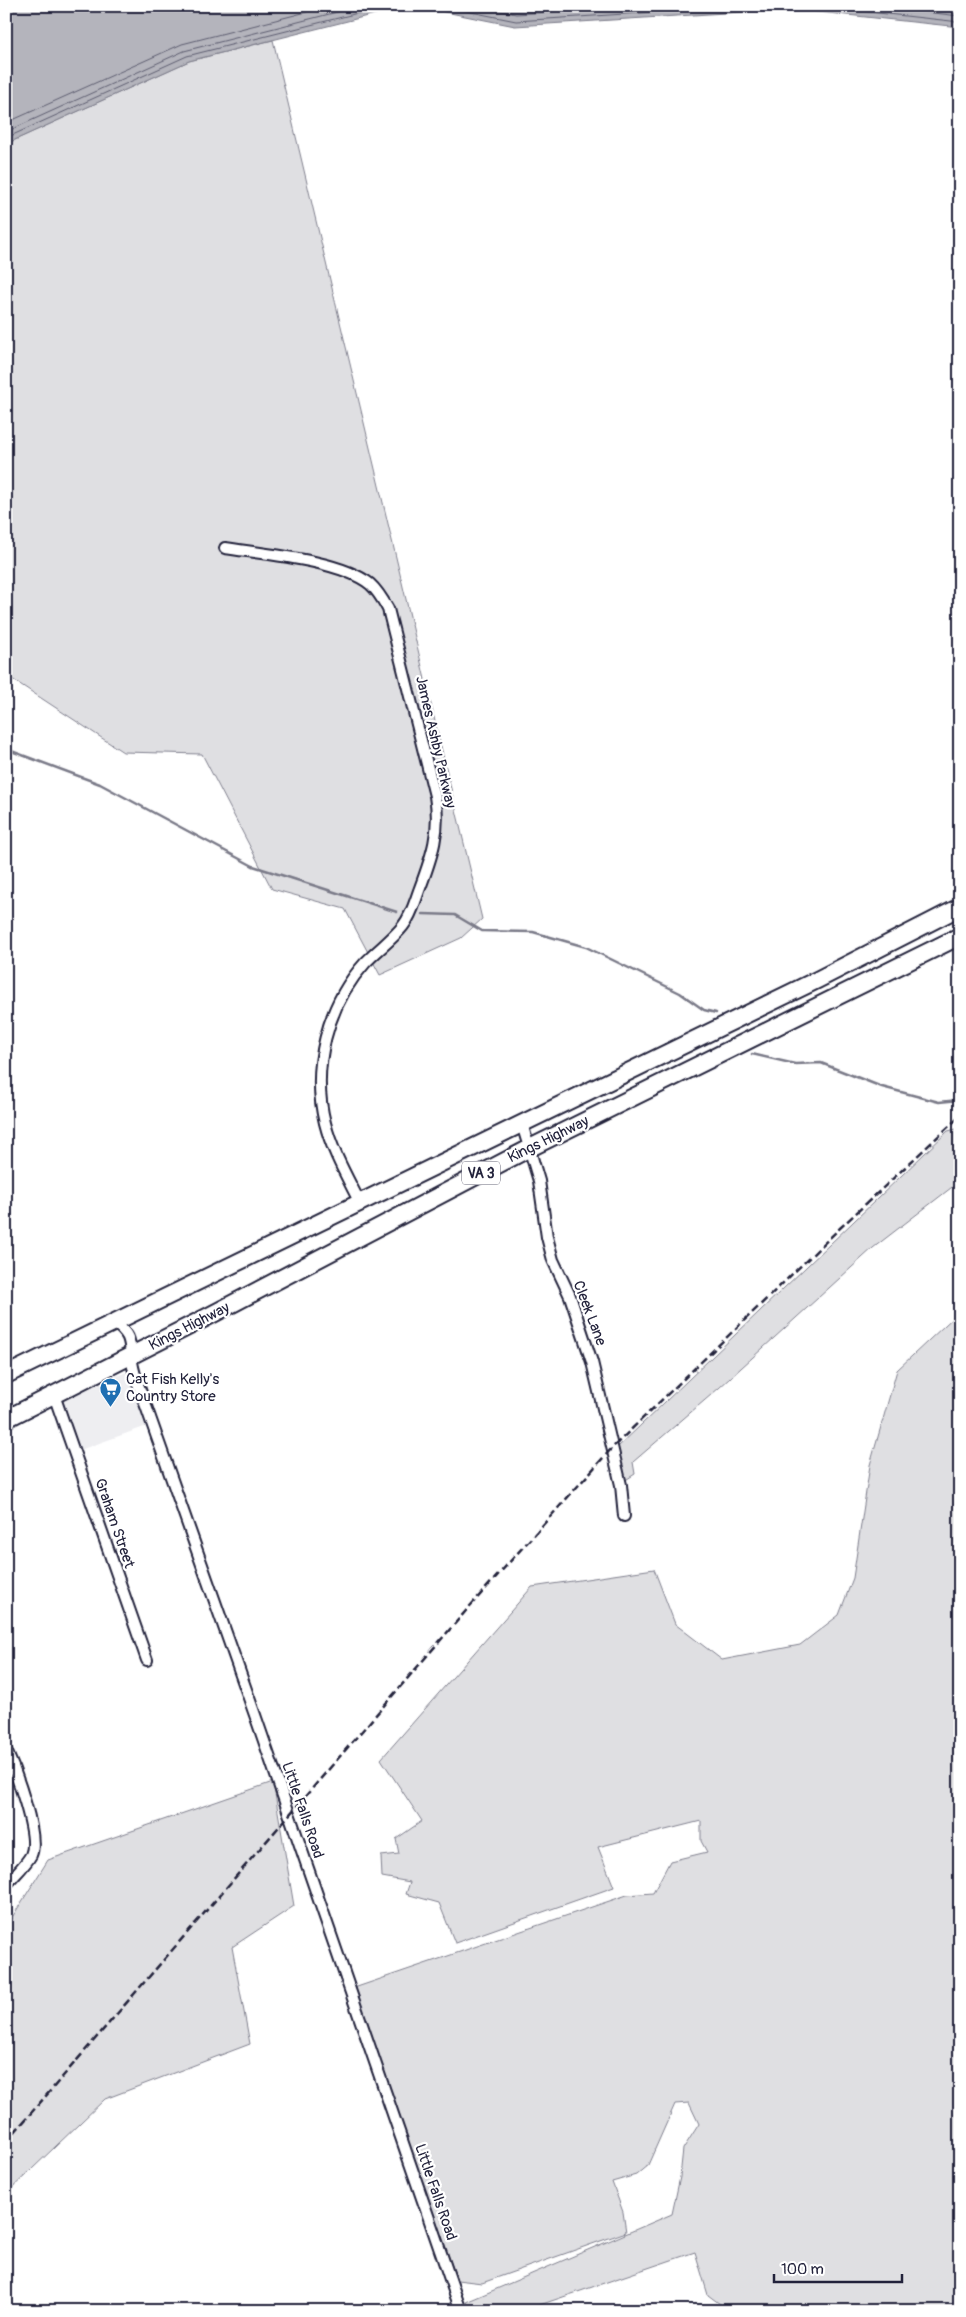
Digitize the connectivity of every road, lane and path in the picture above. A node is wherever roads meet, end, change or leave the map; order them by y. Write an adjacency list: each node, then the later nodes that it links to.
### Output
1 (225, 548): 6 (street, James Ashby Parkway)
2 (960, 907): 4 (highway, Kings Highway / VA 3)
3 (960, 936): 5 (highway, Kings Highway / VA 3)
4 (522, 1124): 5 (street, Cleek Lane); 6 (highway, Kings Highway / VA 3)
5 (530, 1148): 8 (highway, Kings Highway / VA 3); 12 (street, Cleek Lane)
6 (360, 1203): 7 (highway, Kings Highway / VA 3)
7 (114, 1323): 8 (street, Little Falls Road); 9 (highway, Kings Highway / VA 3)
8 (132, 1356): 10 (highway, Kings Highway / VA 3); 16 (street, Little Falls Road)
9 (6, 1375)
10 (54, 1395): 11 (highway, Kings Highway / VA 3); 13 (street, Graham Street)
11 (6, 1419)
12 (624, 1516)
13 (147, 1660)
14 (6, 1750): 15 (street)
15 (6, 1885)
16 (461, 2311)

